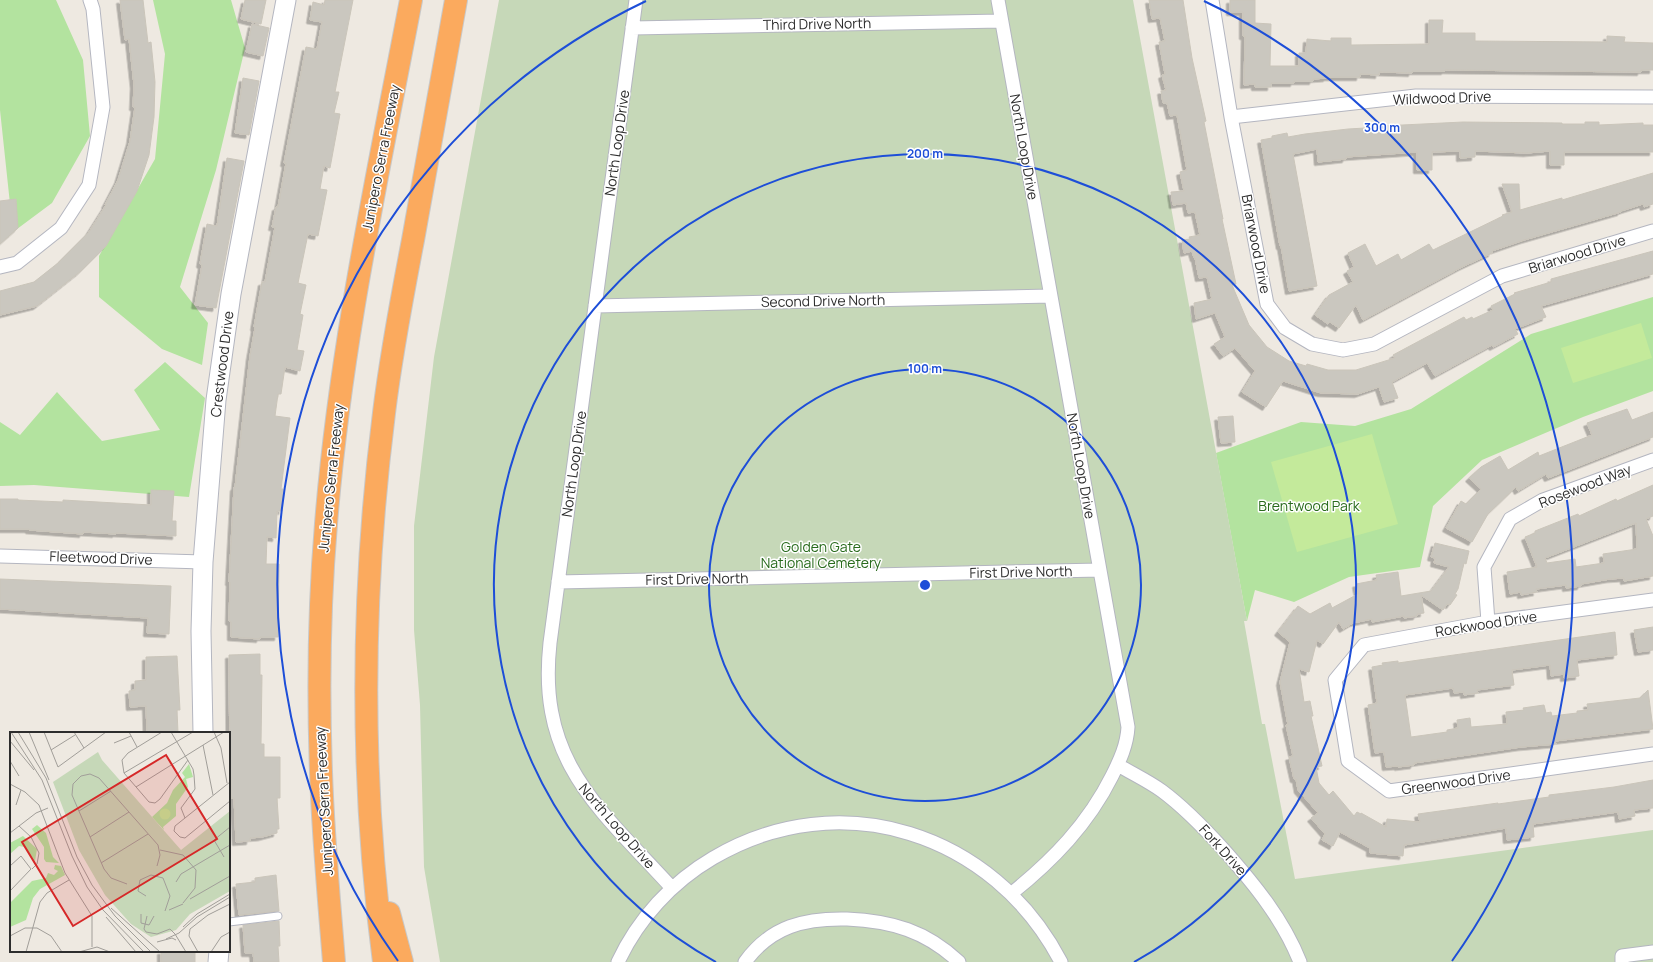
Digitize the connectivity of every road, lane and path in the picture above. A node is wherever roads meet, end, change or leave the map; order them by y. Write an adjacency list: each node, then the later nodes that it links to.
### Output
1 (90, 0): 13 (street)
2 (286, 0): 18 (street, Crestwood Drive)
3 (411, 0): 35 (highway, Junipero Serra Freeway)
4 (456, 0): 27 (highway)
5 (636, 0): 9 (street, North Loop Drive)
6 (998, 0): 8 (street, North Loop Drive)
7 (1212, 0): 11 (street, Briarwood Drive)
8 (1001, 21): 9 (street, Third Drive North); 14 (street, North Loop Drive)
9 (632, 28): 15 (street, North Loop Drive)
10 (1653, 97): 11 (street, Wildwood Drive)
11 (1231, 117): 12 (street, Briarwood Drive)
12 (1653, 231)
13 (0, 267)
14 (1051, 296): 15 (street, Second Drive North); 19 (street, North Loop Drive)
15 (595, 306): 20 (street, North Loop Drive)
16 (1653, 460): 22 (street, Rosewood Way)
17 (0, 556): 18 (street, Fleetwood Drive)
18 (203, 562): 24 (street, Crestwood Drive)
19 (1100, 570): 20 (street, First Drive North); 26 (street, North Loop Drive)
20 (558, 582): 28 (street, North Loop Drive)
21 (1653, 600): 22 (street, Rockwood Drive)
22 (1488, 622): 23 (street, Rockwood Drive)
23 (1335, 680): 25 (street, Greenwood Drive)
24 (203, 732)
25 (1653, 754)
26 (1118, 765): 29 (street, North Loop Drive); 42 (street, Fork Drive)
27 (372, 850): 36 (highway); 37 (highway)
28 (672, 888): 29 (street); 38 (street)
29 (1012, 893): 41 (street)
30 (278, 916): 31 (lane)
31 (230, 922)
32 (219, 952): 34 (street)
33 (1653, 952): 43 (street)
34 (218, 962)
35 (334, 962)
36 (384, 962)
37 (402, 962)
38 (618, 962)
39 (746, 962): 40 (street)
40 (959, 962)
41 (1061, 962)
42 (1300, 962)
43 (1622, 962)

